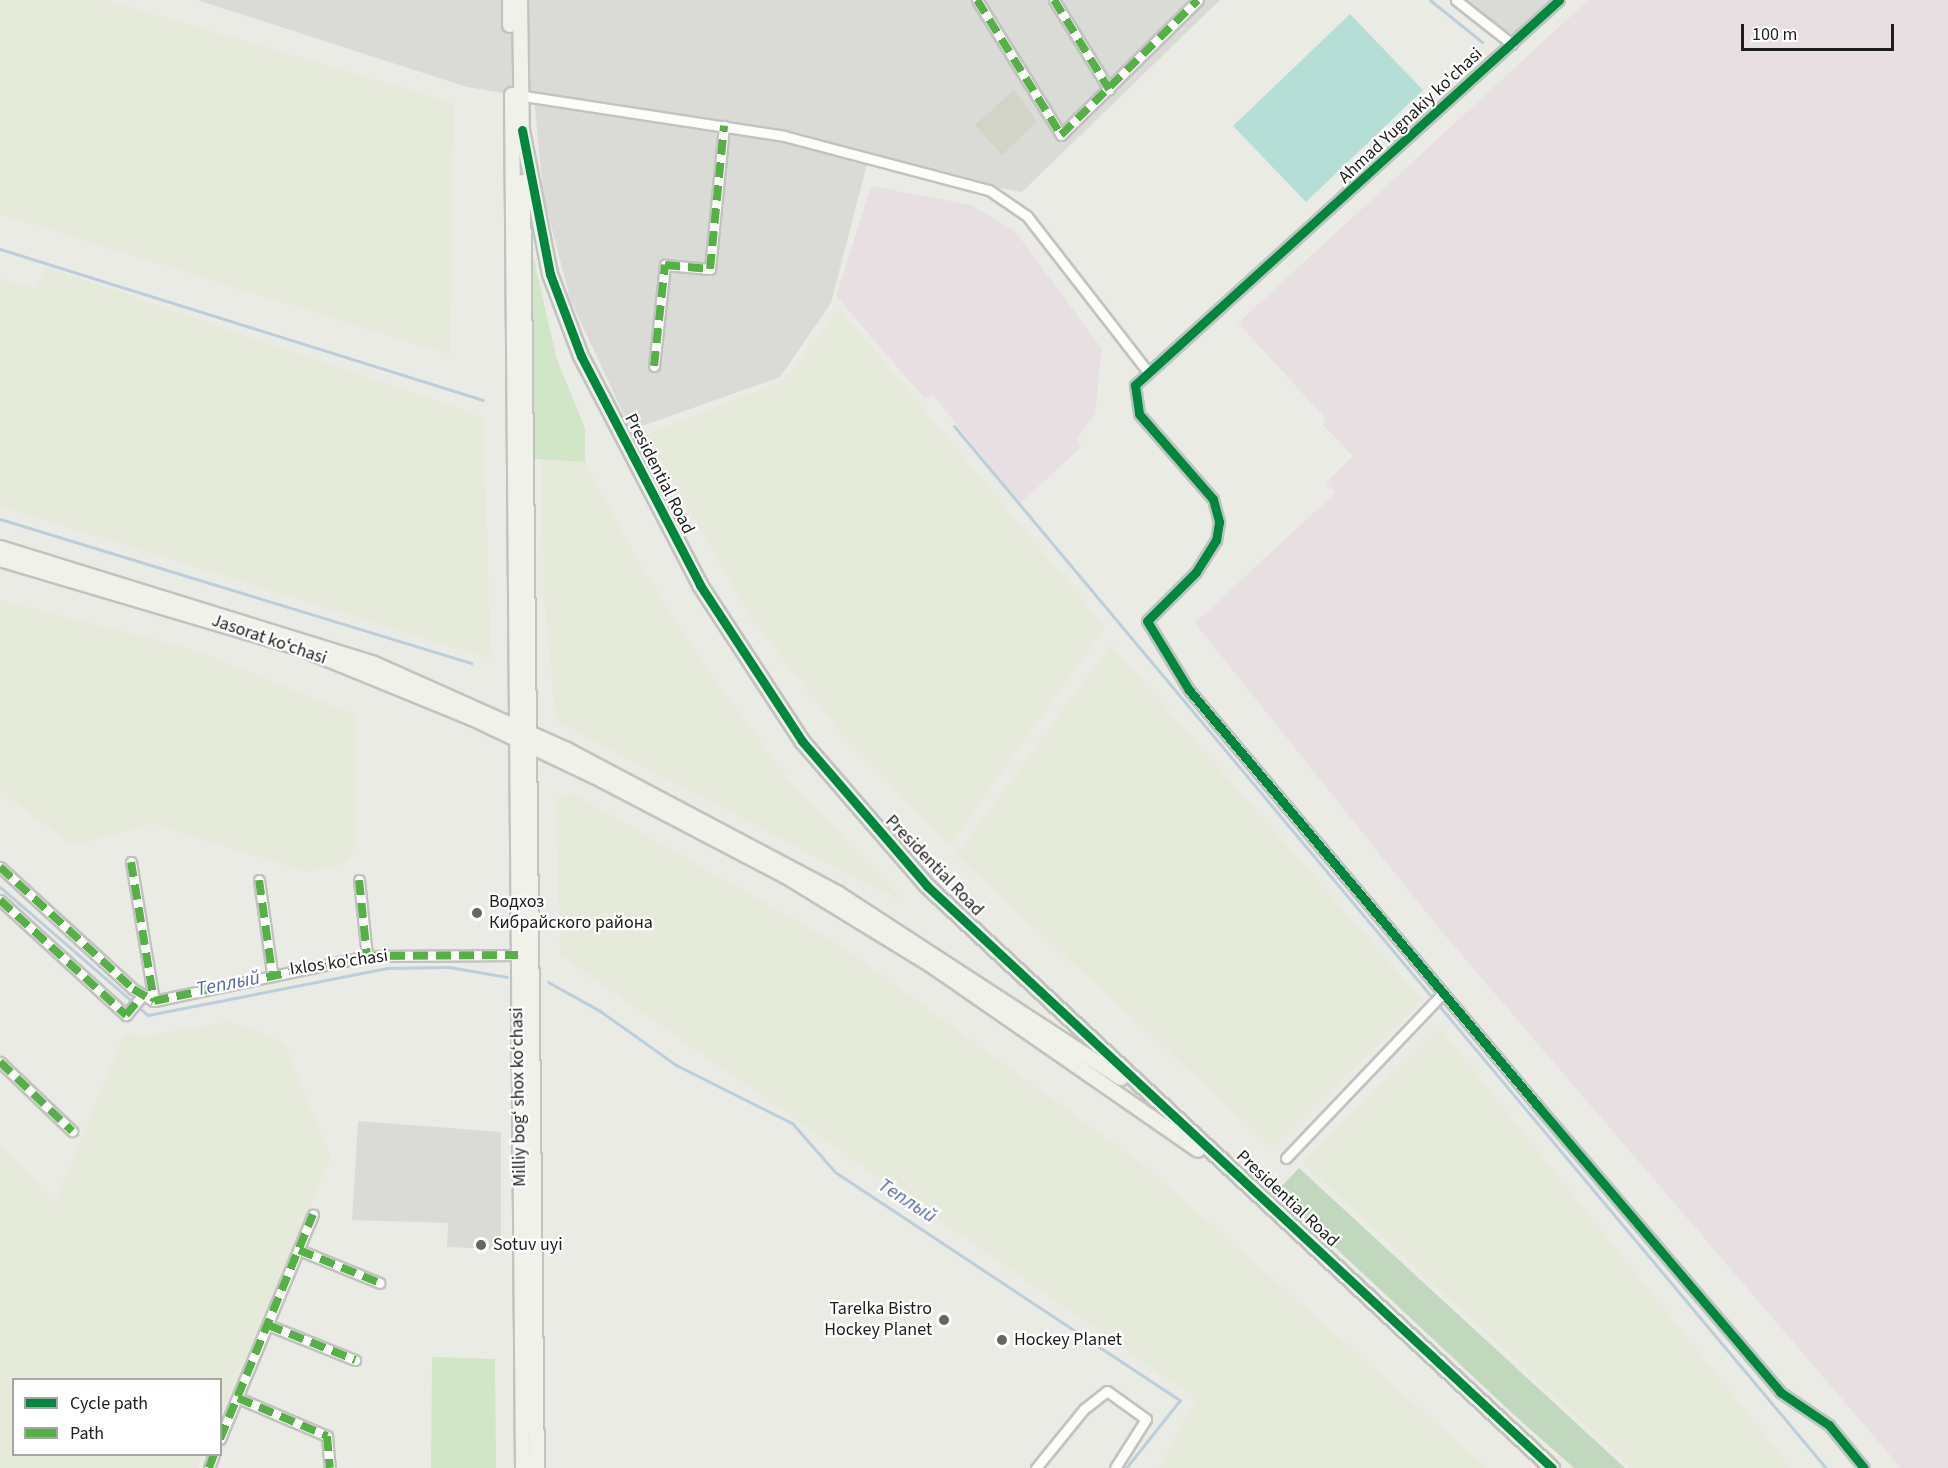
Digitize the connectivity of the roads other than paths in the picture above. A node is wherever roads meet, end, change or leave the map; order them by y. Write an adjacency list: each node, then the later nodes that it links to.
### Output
1 (510, 0): 10 (main road)
2 (519, 0): 10 (main road)
3 (977, 0): 9 (street)
4 (1054, 0): 9 (street)
5 (1198, 0): 9 (street)
6 (1456, 0): 8 (street)
7 (1559, 0): 8 (street, Ahmad Yugnakiy ko'chasi)
8 (1512, 44): 14 (street, Ahmad Yugnakiy ko'chasi)
9 (1109, 89)
10 (516, 95): 11 (street); 12 (main road); 17 (main road)
11 (724, 126): 13 (street); 14 (street)
12 (522, 130): 17 (main road); 30 (main road, Presidential Road)
13 (654, 366)
14 (1148, 372): 26 (street)
15 (0, 548): 17 (main road, Jasorat koʻchasi)
16 (0, 559): 17 (main road, Jasorat koʻchasi)
17 (522, 735): 23 (main road, Milliy bog‘ shox ko‘chasi); 30 (main road); 33 (main road); 40 (main road, Milliy bog‘ shox ko‘chasi)
18 (131, 862): 28 (street)
19 (0, 867): 27 (street)
20 (259, 880): 25 (street)
21 (359, 880): 24 (street)
22 (0, 900): 27 (street)
23 (518, 955): 24 (street, Ixlos ko'chasi); 41 (main road, Milliy bog‘ shox ko‘chasi)
24 (367, 956): 25 (street, Ixlos ko'chasi)
25 (272, 972): 28 (street, Ixlos ko'chasi)
26 (1443, 993): 32 (street); 49 (street)
27 (142, 996): 28 (street)
28 (154, 1001)
29 (0, 1062): 31 (street)
30 (1152, 1099): 33 (main road, Presidential Road)
31 (72, 1131)
32 (1286, 1158)
33 (1240, 1178): 43 (main road, Presidential Road)
34 (313, 1215): 35 (street)
35 (299, 1250): 36 (street); 37 (street)
36 (380, 1283)
37 (268, 1325): 38 (street); 39 (street)
38 (355, 1360)
39 (238, 1398): 42 (street); 44 (street)
40 (537, 1429): 41 (main road); 46 (main road, Milliy bog‘ shox ko‘chasi)
41 (522, 1430): 45 (main road, Milliy bog‘ shox ko‘chasi)
42 (222, 1434)
43 (1551, 1467)
44 (330, 1468)
45 (523, 1468)
46 (537, 1468)
47 (1036, 1468): 48 (street)
48 (1115, 1468)
49 (1864, 1468)

